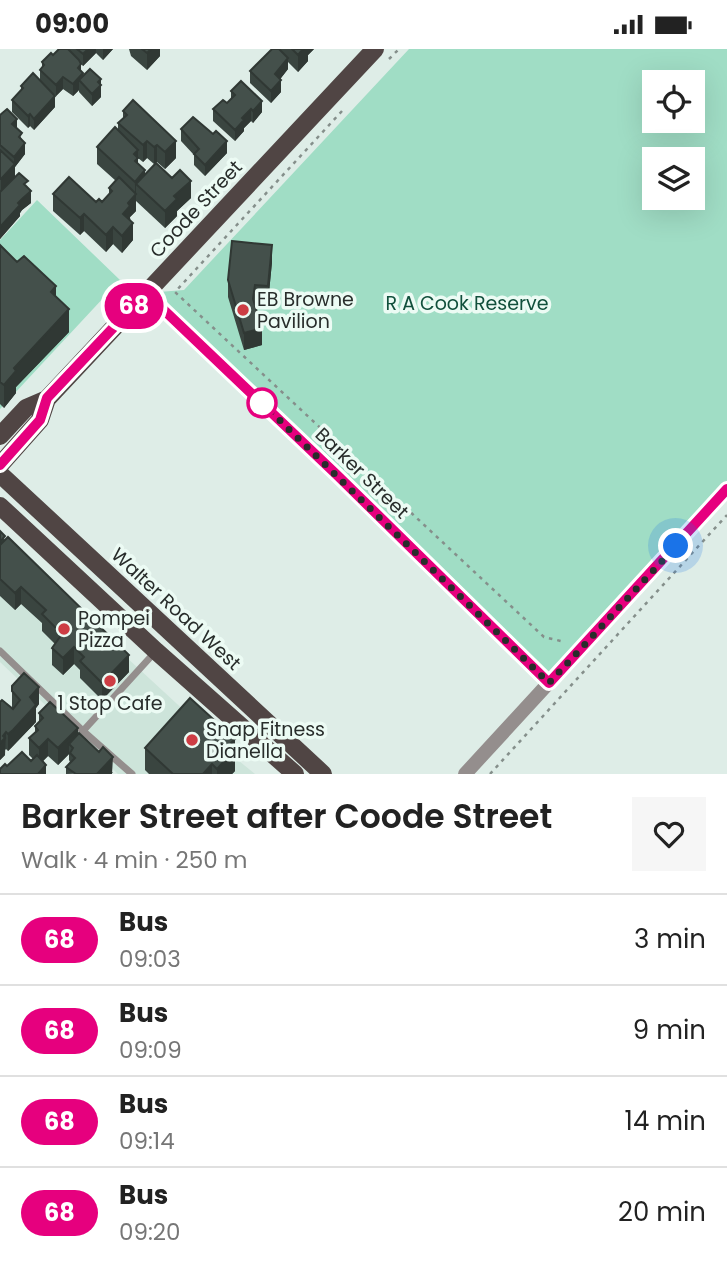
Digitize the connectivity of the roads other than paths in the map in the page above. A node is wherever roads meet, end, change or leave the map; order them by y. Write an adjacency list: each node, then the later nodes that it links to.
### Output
1 (382, 54): 2 (main road, Coode Street)
2 (146, 293): 3 (main road, Coode Street); 12 (street, Barker Street)
3 (47, 398): 4 (main road, Coode Street); 6 (main road, Coode Street)
4 (8, 422): 5 (main road, Coode Street)
5 (0, 436)
6 (0, 465)
7 (0, 474): 16 (main road, Walter Road West)
8 (727, 489): 12 (street)
9 (0, 506): 10 (main road)
10 (156, 650): 13 (lane); 15 (main road)
11 (0, 651): 13 (lane)
12 (549, 683): 17 (street)
13 (83, 731): 14 (lane)
14 (132, 774)
15 (295, 774)
16 (323, 774)
17 (465, 774)

